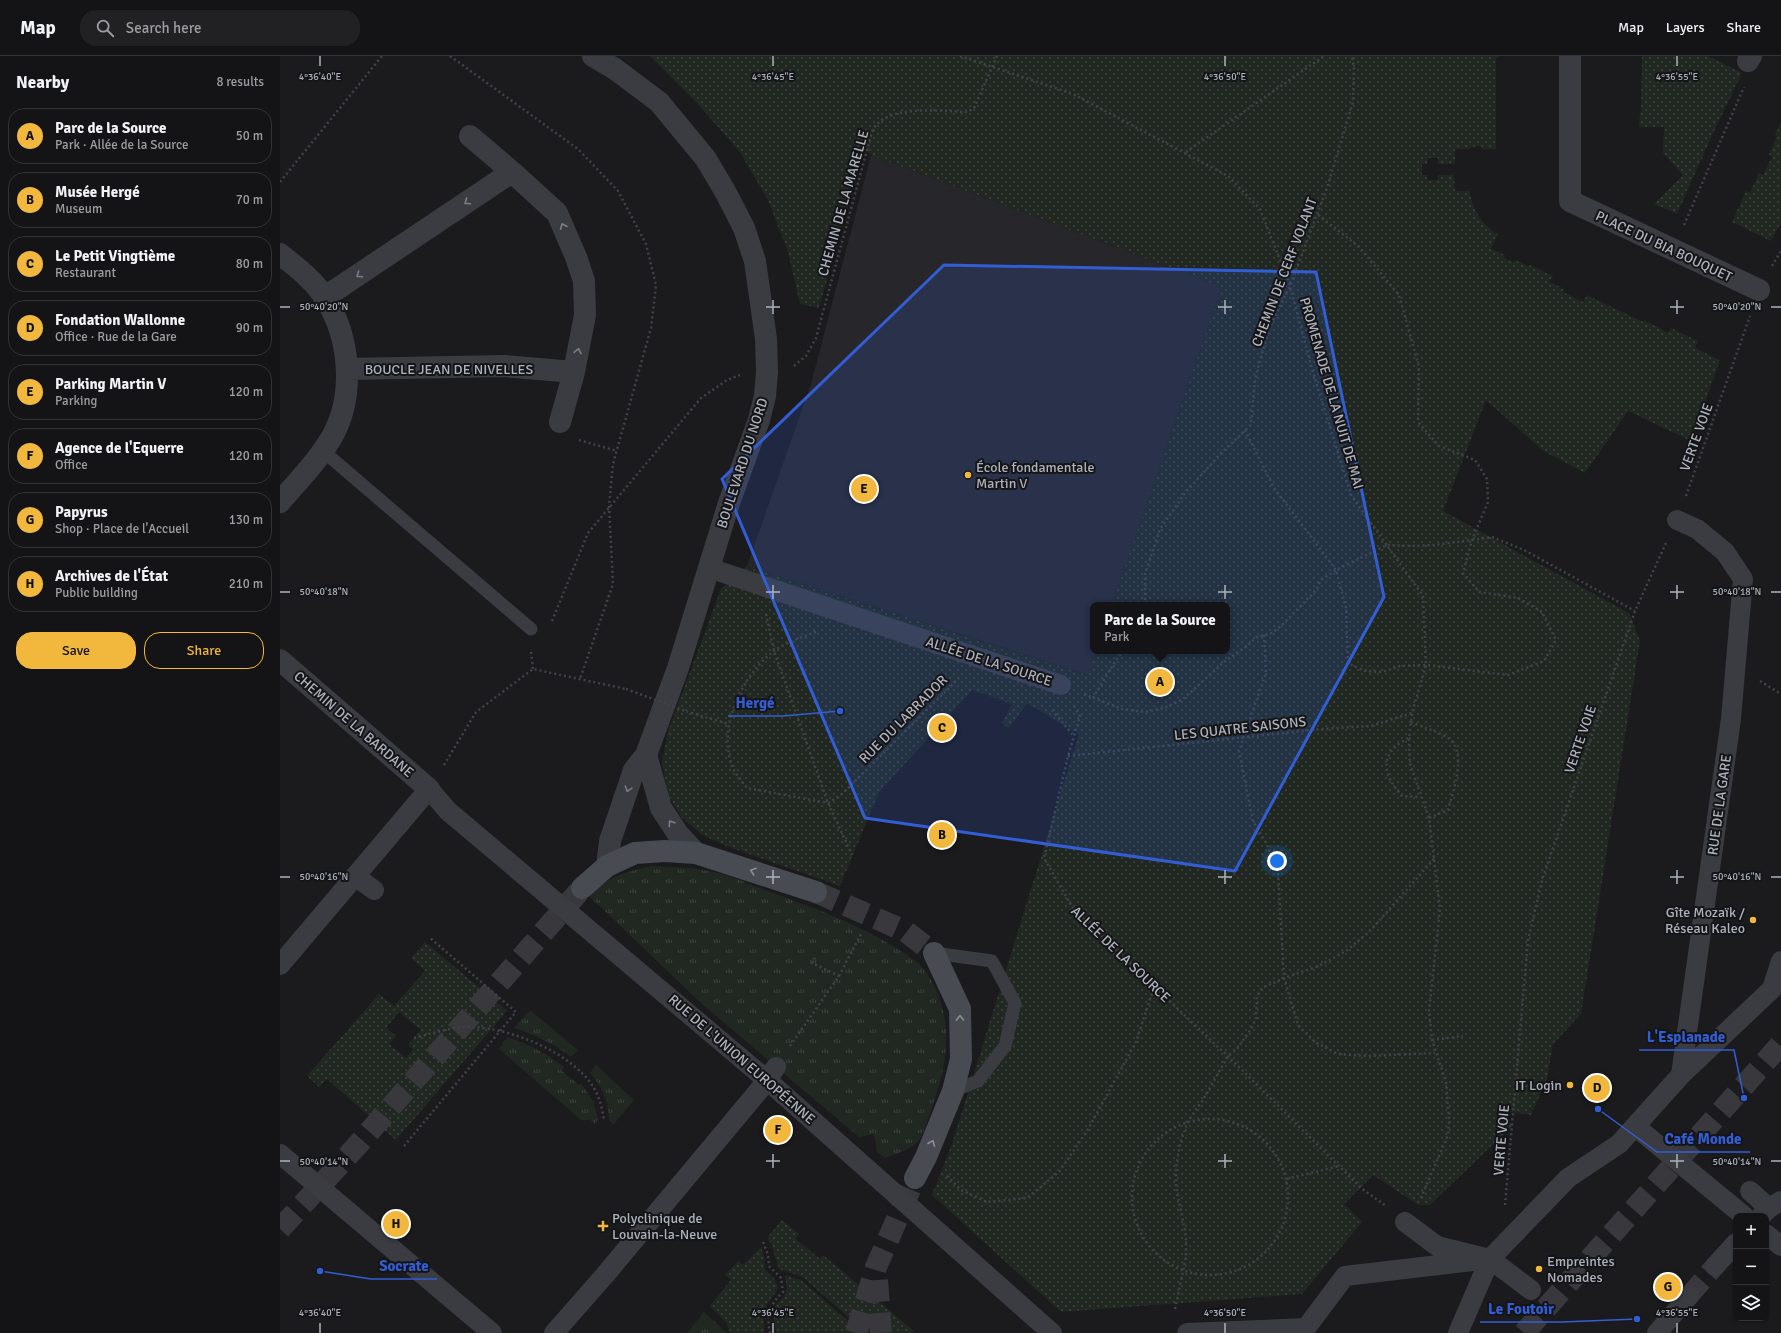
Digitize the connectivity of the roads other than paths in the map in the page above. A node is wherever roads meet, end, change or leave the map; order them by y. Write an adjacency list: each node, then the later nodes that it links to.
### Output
1 (593, 56): 14 (street, BOULEVARD DU NORD)
2 (1570, 56): 6 (street, PLACE DU BIA BOUQUET)
3 (470, 136): 4 (street)
4 (512, 172): 7 (street, one-way to 7); 9 (street, one-way to 4)
5 (280, 254): 7 (street)
6 (1759, 290)
7 (325, 297): 8 (street)
8 (347, 369): 9 (street, BOUCLE JEAN DE NIVELLES); 11 (street)
9 (574, 372): 10 (street)
10 (560, 422)
11 (323, 451): 12 (street); 15 (lane)
12 (280, 502)
13 (1677, 520): 29 (street, RUE DE LA GARE)
14 (709, 568): 17 (street, ALLÉE DE LA SOURCE); 18 (street, BOULEVARD DU NORD)
15 (531, 629)
16 (280, 660): 19 (street, CHEMIN DE LA BARDANE)
17 (1061, 685)
18 (646, 755): 20 (street, one-way to 18); 21 (street, BOULEVARD DU NORD, one-way to 21)
19 (429, 789): 22 (street); 30 (street, RUE DE L'UNION EUROPÉENNE)
20 (696, 854): 21 (main road); 25 (main road, one-way to 20)
21 (607, 866): 23 (main road)
22 (355, 876): 24 (street); 28 (street)
23 (582, 888)
24 (374, 890)
25 (816, 892)
26 (934, 953): 31 (main road, one-way to 26); 31 (lane)
27 (1781, 961): 29 (street)
28 (280, 965)
29 (1681, 1075): 32 (street)
30 (768, 1078): 48 (street); 49 (street, RUE DE L'UNION EUROPÉENNE)
31 (953, 1091): 34 (main road, one-way to 31)
32 (1636, 1127): 37 (street); 42 (street)
33 (280, 1154): 47 (street)
34 (915, 1178)
35 (1750, 1191): 36 (street)
36 (1770, 1208)
37 (1740, 1213)
38 (1406, 1222): 42 (street)
39 (1769, 1236): 41 (street)
40 (1733, 1245): 43 (street)
41 (1781, 1246)
42 (1490, 1259): 44 (street); 46 (street); 50 (street)
43 (1715, 1266)
44 (1531, 1290)
45 (1689, 1296): 51 (street)
46 (1460, 1332)
47 (492, 1333)
48 (554, 1333)
49 (1052, 1333)
50 (1187, 1333)
51 (1657, 1333)

